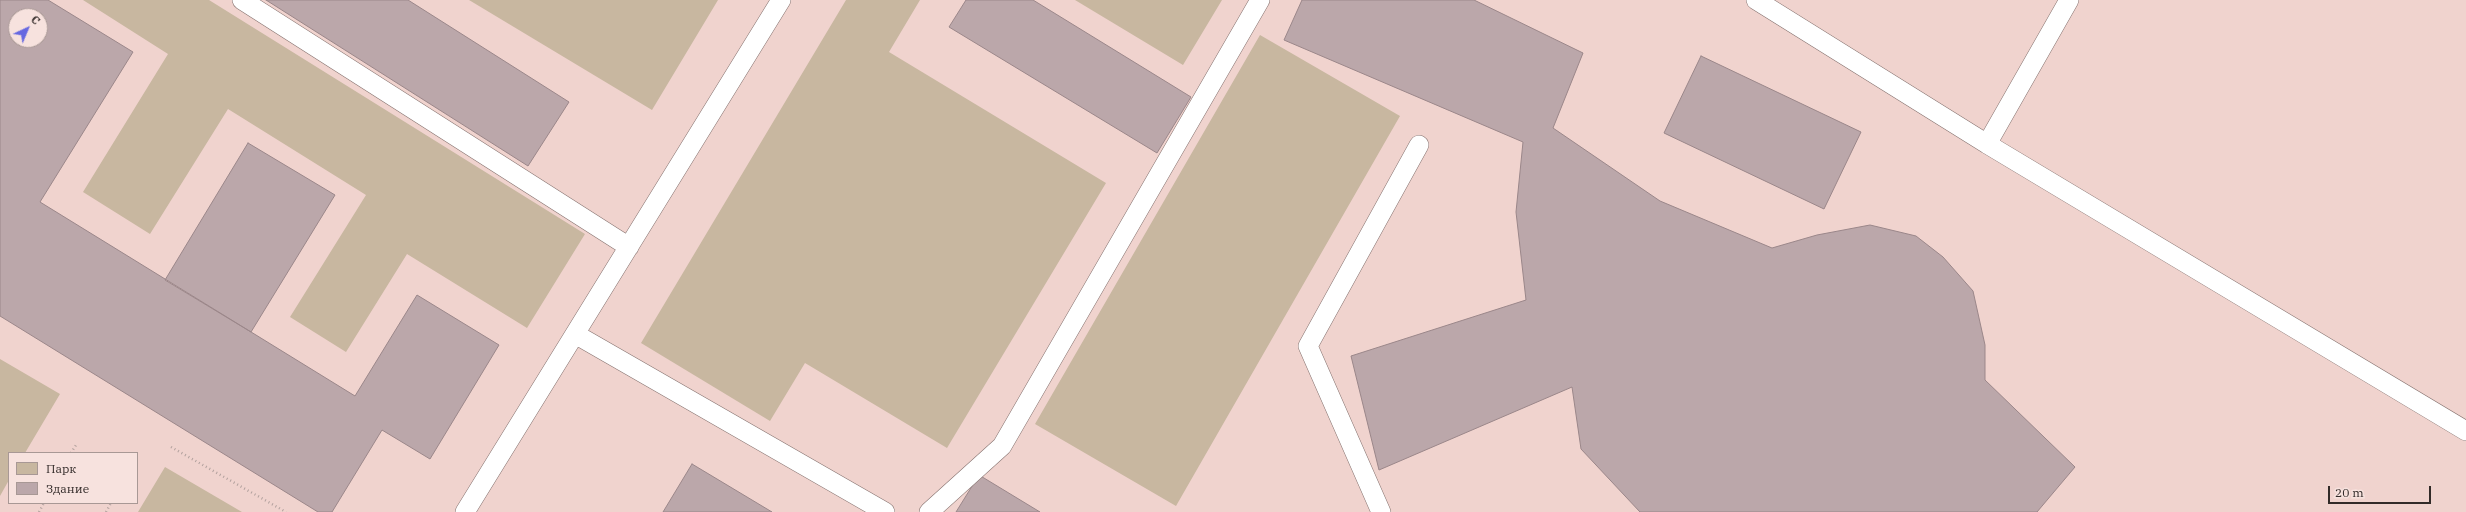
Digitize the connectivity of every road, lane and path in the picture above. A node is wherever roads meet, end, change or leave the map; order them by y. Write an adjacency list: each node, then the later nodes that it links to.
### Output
1 (242, 0): 8 (lane)
2 (781, 0): 8 (lane)
3 (1260, 0): 17 (lane)
4 (1756, 0): 6 (lane)
5 (2069, 0): 6 (lane)
6 (1987, 144): 10 (lane)
7 (1419, 146): 18 (lane)
8 (629, 247): 9 (lane)
9 (575, 334): 15 (lane); 16 (lane)
10 (2466, 432)
11 (76, 445): 13 (path)
12 (171, 447): 14 (path)
13 (72, 452)
14 (286, 512)
15 (465, 512)
16 (886, 512)
17 (929, 512)
18 (1381, 512)

